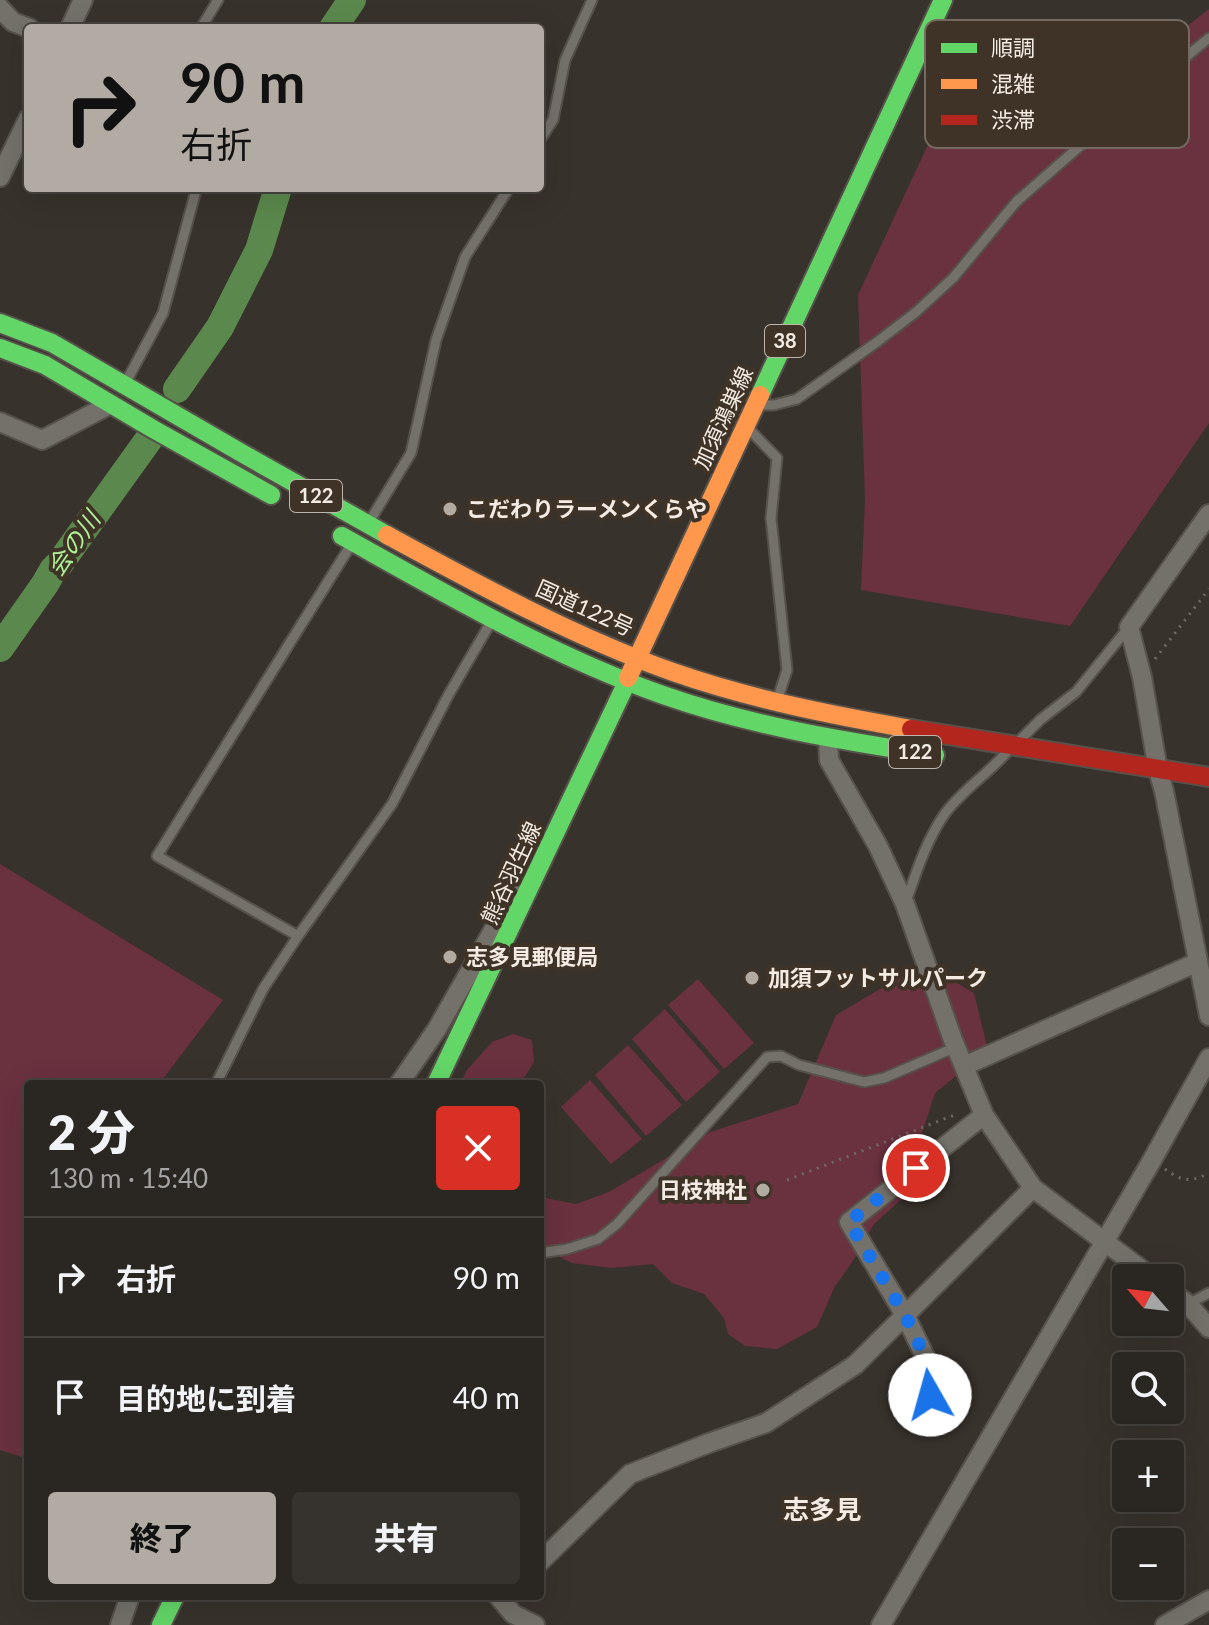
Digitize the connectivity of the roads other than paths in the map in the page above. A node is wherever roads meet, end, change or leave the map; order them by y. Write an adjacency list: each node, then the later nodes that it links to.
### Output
1 (83, 0): 7 (street)
2 (218, 0): 8 (lane)
3 (592, 0): 14 (lane)
4 (943, 0): 6 (main road, 加須鴻巣線 / 38)
5 (0, 8): 9 (street)
6 (934, 20)
7 (72, 24)
8 (203, 24)
9 (24, 26)
10 (1209, 38): 12 (lane)
11 (925, 39): 23 (main road, 加須鴻巣線 / 38)
12 (1189, 54)
13 (24, 127): 16 (street)
14 (544, 134)
15 (1078, 148): 23 (lane)
16 (0, 177)
17 (195, 192): 21 (lane)
18 (506, 192): 28 (lane)
19 (0, 323): 21 (main road, 国道122号 / 122)
20 (0, 348): 22 (main road, 122)
21 (124, 385): 28 (main road, 国道122号 / 122)
22 (111, 404): 24 (street); 26 (main road, 122)
23 (756, 405): 25 (main road, 加須鴻巣線 / 38)
24 (0, 422)
25 (746, 426): 33 (main road, 加須鴻巣線 / 38); 35 (lane)
26 (286, 504)
27 (1209, 514): 32 (street)
28 (367, 525): 33 (main road, 国道122号 / 122)
29 (326, 527): 30 (main road, 122)
30 (353, 542): 31 (main road, 122); 43 (lane)
31 (493, 619): 34 (main road, 122); 43 (lane)
32 (1129, 627): 37 (lane); 39 (street)
33 (637, 658): 34 (main road, 加須鴻巣線 / 38); 35 (main road, 国道122号 / 122)
34 (627, 682): 36 (main road, 122); 41 (main road, 熊谷羽生線)
35 (777, 701): 37 (main road, 国道122号 / 122)
36 (828, 738): 38 (main road, 122); 42 (street)
37 (1013, 747): 38 (lane); 39 (main road, 国道122号 / 122)
38 (1004, 766): 42 (lane)
39 (1158, 770): 40 (main road, 国道122号 / 122); 44 (street)
40 (1209, 777)
41 (536, 876): 50 (street); 51 (main road, 熊谷羽生線)
42 (905, 904): 46 (street)
43 (298, 936): 49 (lane)
44 (1198, 962): 45 (street); 48 (street)
45 (1209, 1016)
46 (956, 1047): 48 (street); 55 (lane)
47 (1209, 1058): 54 (street)
48 (964, 1066): 52 (street)
49 (218, 1080)
50 (402, 1080)
51 (438, 1080)
52 (982, 1110): 53 (street); 60 (street)
53 (1033, 1188): 54 (street); 60 (street)
54 (1103, 1241): 56 (street); 71 (street)
55 (544, 1252)
56 (1134, 1264)
57 (1209, 1293): 59 (lane)
58 (1184, 1301): 59 (street)
59 (1188, 1304): 61 (street)
60 (905, 1315): 62 (street); 63 (street)
61 (1209, 1328)
62 (927, 1418)
63 (544, 1558)
64 (129, 1600): 68 (street)
65 (173, 1600): 69 (main road)
66 (503, 1600): 70 (street)
67 (1209, 1600): 72 (street)
68 (120, 1625)
69 (161, 1625)
70 (535, 1625)
71 (881, 1625)
72 (1165, 1625)

